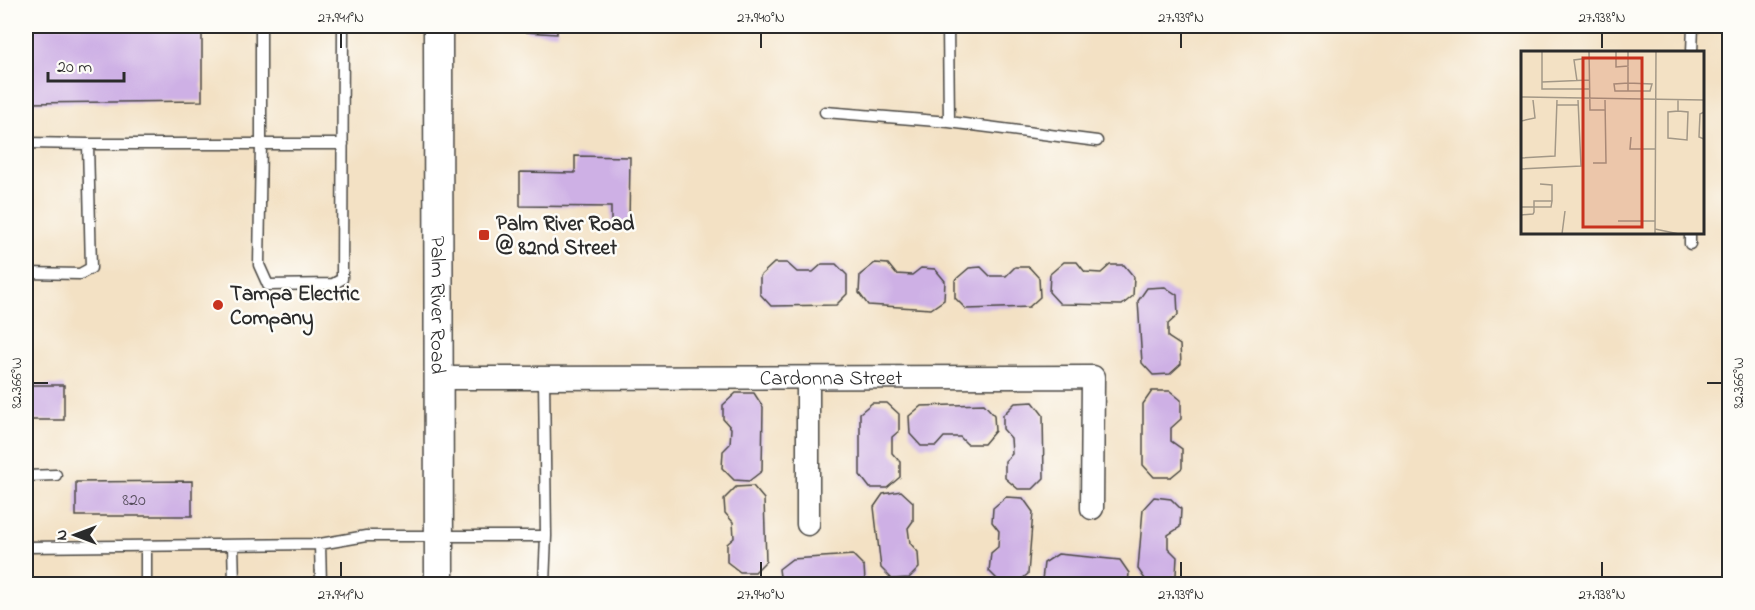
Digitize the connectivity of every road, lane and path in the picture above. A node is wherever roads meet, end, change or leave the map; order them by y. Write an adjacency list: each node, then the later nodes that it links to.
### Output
1 (261, 26): 11 (lane)
2 (343, 26): 13 (lane)
3 (438, 26): 15 (street, Palm River Road)
4 (948, 26): 8 (lane)
5 (1693, 26): 6 (lane)
6 (1692, 51)
7 (825, 112): 8 (lane)
8 (949, 122): 9 (lane)
9 (1096, 141)
10 (26, 143): 12 (lane)
11 (261, 143): 12 (lane); 13 (lane); 13 (lane)
12 (88, 144): 14 (lane)
13 (343, 144)
14 (26, 273)
15 (439, 378): 16 (street, Cardonna Street); 22 (street, Palm River Road)
16 (544, 378): 17 (street, Cardonna Street); 23 (lane)
17 (808, 378): 20 (street, Cardonna Street); 21 (street)
18 (56, 475): 19 (lane)
19 (26, 476)
20 (1092, 507)
21 (808, 524)
22 (439, 536): 23 (lane); 24 (lane); 31 (street, Palm River Road)
23 (546, 536): 32 (lane)
24 (320, 544): 25 (lane); 30 (lane)
25 (233, 545): 26 (lane); 29 (lane)
26 (147, 546): 27 (lane); 28 (lane)
27 (26, 548)
28 (146, 585)
29 (234, 585)
30 (321, 585)
31 (439, 585)
32 (544, 585)

